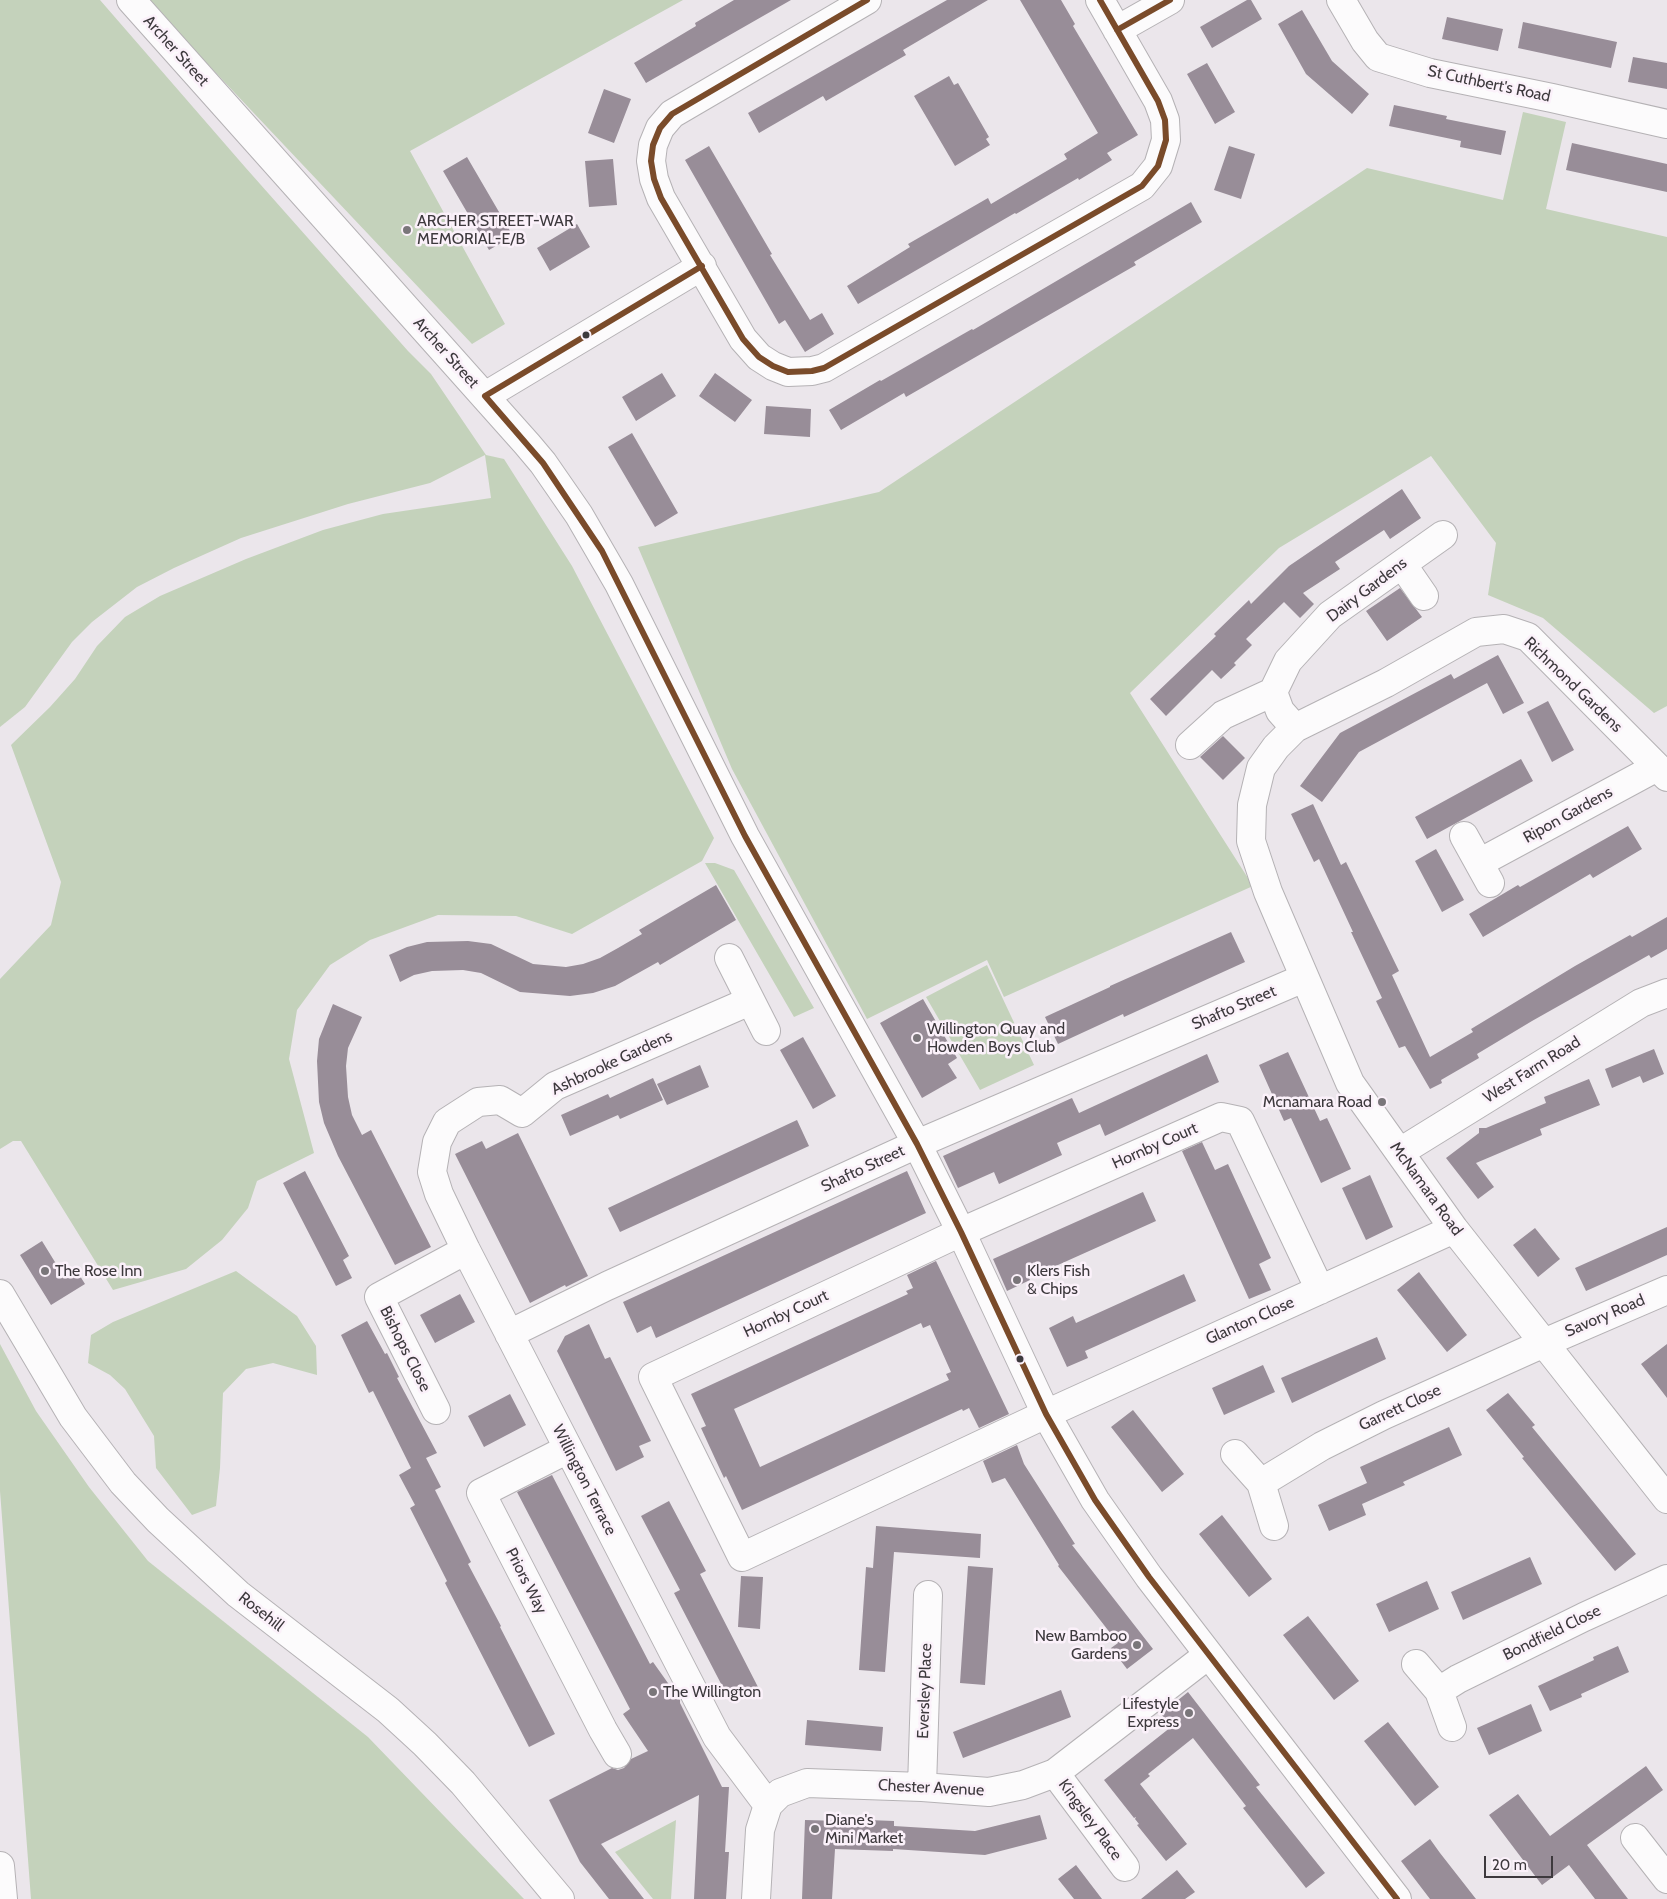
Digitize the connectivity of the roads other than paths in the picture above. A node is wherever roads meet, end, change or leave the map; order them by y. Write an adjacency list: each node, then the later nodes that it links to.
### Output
1 (131, 0): 9 (street, Archer Street)
2 (867, 0): 8 (street)
3 (1100, 0): 6 (street)
4 (1170, 0): 6 (street)
5 (1341, 0): 7 (street, St Cuthbert's Road)
6 (1117, 30): 8 (street)
7 (1667, 124)
8 (702, 266): 9 (street)
9 (485, 396): 24 (street, Archer Street)
10 (1443, 535): 11 (street, Dairy Gardens)
11 (1402, 564): 12 (street); 13 (street, Dairy Gardens)
12 (1424, 596)
13 (1273, 692): 14 (street); 15 (street)
14 (1295, 728): 16 (street, Richmond Gardens); 19 (street, McNamara Road)
15 (1190, 745)
16 (1662, 772): 17 (street, Ripon Gardens)
17 (1464, 836)
18 (729, 958): 21 (street)
19 (1304, 978): 24 (street, Shafto Street); 25 (street, McNamara Road)
20 (1667, 993): 25 (street, West Farm Road)
21 (750, 1001): 22 (street); 23 (street, Ashbrooke Gardens)
22 (766, 1032)
23 (437, 1142): 28 (street, Willington Terrace)
24 (917, 1144): 27 (street, Archer Street); 32 (street, Shafto Street)
25 (1400, 1152): 26 (street, McNamara Road)
26 (1454, 1229): 29 (street, Glanton Close); 33 (street, McNamara Road)
27 (960, 1232): 29 (street, Hornby Court); 35 (street, Archer Street); 35 (street, Hornby Court)
28 (466, 1250): 32 (street, Willington Terrace); 34 (street, Bishops Close)
29 (1320, 1290): 35 (street, Glanton Close)
30 (1667, 1290): 33 (street, Savory Road)
31 (0, 1294): 56 (street, Rosehill)
32 (509, 1334): 36 (street, Willington Terrace)
33 (1544, 1343): 38 (street, Garrett Close); 39 (street, McNamara Road)
34 (436, 1410)
35 (1046, 1414): 43 (street, Archer Street)
36 (568, 1449): 47 (street, Priors Way); 50 (street, Willington Terrace)
37 (1235, 1454): 38 (street)
38 (1261, 1483): 40 (street)
39 (1667, 1499)
40 (1274, 1526)
41 (1667, 1579): 45 (street, Bondfield Close)
42 (928, 1595): 49 (street, Eversley Place)
43 (1208, 1655): 48 (street, Chester Avenue); 58 (street, Archer Street)
44 (1416, 1664): 45 (street)
45 (1439, 1691): 46 (street)
46 (1452, 1727)
47 (617, 1754)
48 (1055, 1773): 49 (street, Chester Avenue); 53 (street, Kingsley Place)
49 (922, 1787): 50 (street, Chester Avenue)
50 (768, 1805): 57 (street)
51 (1635, 1838): 54 (street)
52 (0, 1866): 55 (street)
53 (1125, 1867)
54 (1667, 1880)
55 (3, 1899)
56 (560, 1899)
57 (756, 1899)
58 (1397, 1899)

